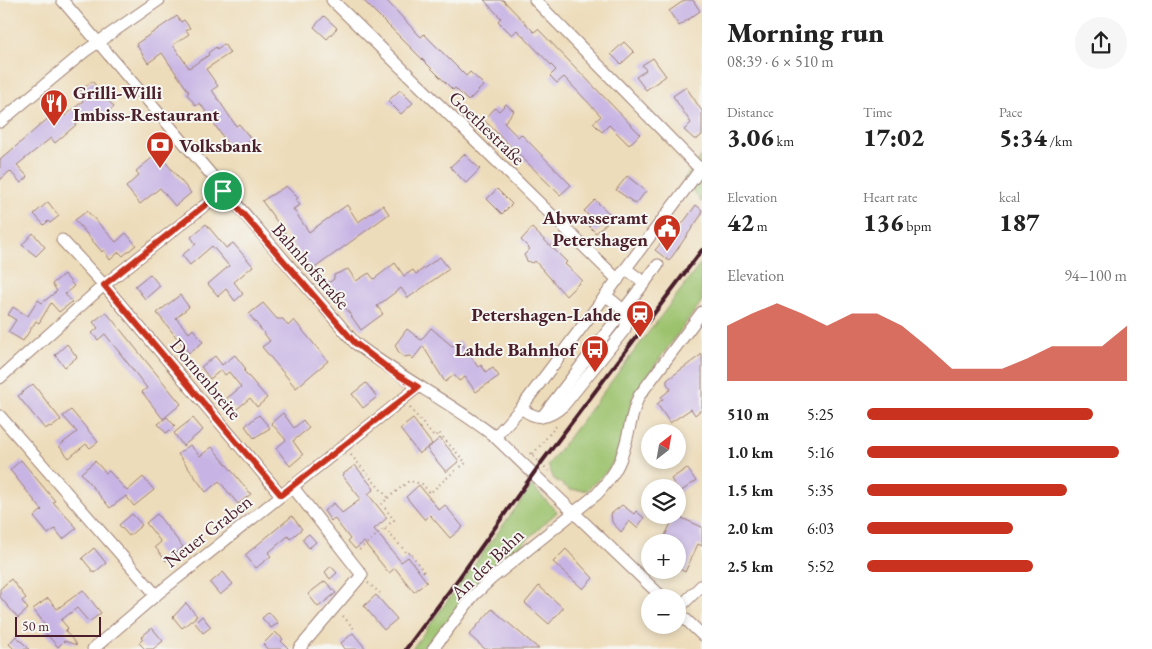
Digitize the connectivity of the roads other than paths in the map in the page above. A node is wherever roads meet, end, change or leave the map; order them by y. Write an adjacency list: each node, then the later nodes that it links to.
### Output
1 (62, 0): 5 (street, Bahnhofstraße)
2 (159, 0): 5 (street)
3 (332, 0): 12 (street, Goethestraße)
4 (535, 0): 7 (street)
5 (98, 41): 6 (street); 8 (street, Bahnhofstraße)
6 (0, 122)
7 (701, 168): 11 (street)
8 (223, 191): 14 (street); 19 (street, Bahnhofstraße)
9 (62, 240): 14 (street, Dornenbreite)
10 (658, 265): 13 (street)
11 (626, 269): 12 (street); 13 (street)
12 (618, 280): 15 (street)
13 (645, 283): 16 (street)
14 (104, 285): 18 (street); 24 (street, Dornenbreite)
15 (606, 296): 16 (street); 20 (street)
16 (622, 309): 20 (street)
17 (702, 312): 25 (street, An der Bahn)
18 (0, 378)
19 (418, 387): 22 (street, Bahnhofstraße); 23 (street, Neuer Graben)
20 (521, 408): 22 (street)
21 (0, 416): 28 (street)
22 (495, 437): 25 (street, Bahnhofstraße)
23 (292, 486): 24 (street, Neuer Graben); 33 (street)
24 (281, 495): 28 (street, Neuer Graben)
25 (573, 512): 27 (street, Bahnhofstraße); 34 (street, An der Bahn)
26 (702, 585): 29 (street)
27 (654, 589)
28 (156, 595): 32 (street, Neuer Graben)
29 (686, 602)
30 (686, 618): 31 (street)
31 (702, 635)
32 (92, 649)
33 (299, 649)
34 (433, 649)

